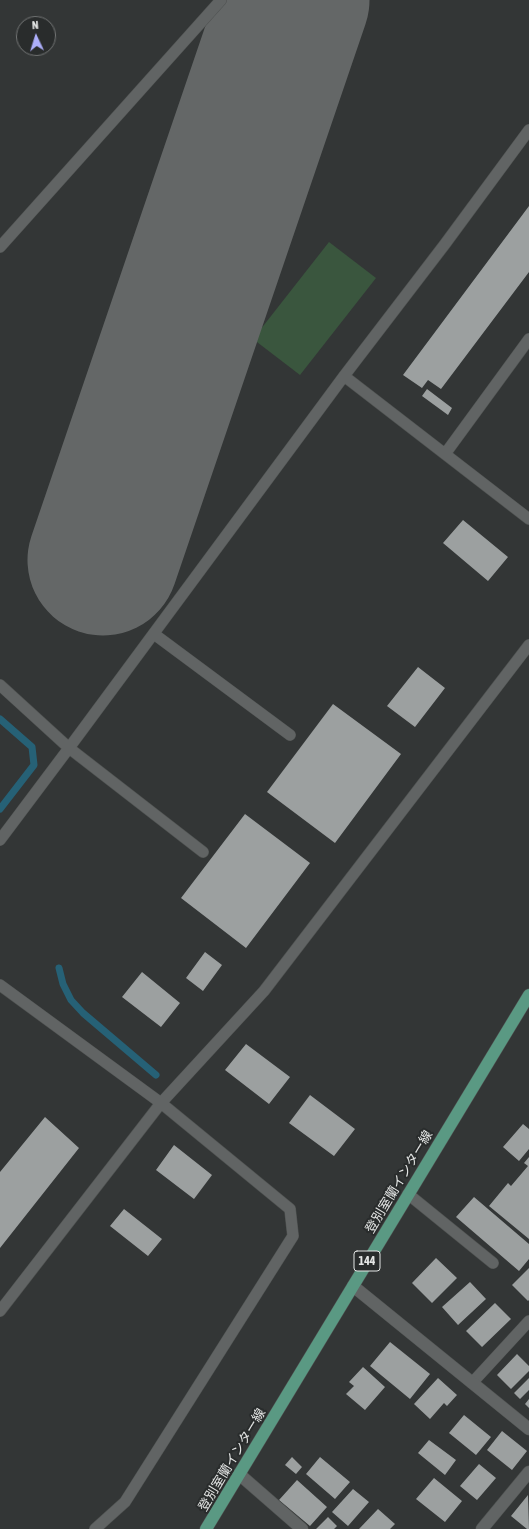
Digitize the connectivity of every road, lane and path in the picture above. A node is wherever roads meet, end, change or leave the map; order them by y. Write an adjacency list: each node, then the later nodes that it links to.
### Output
1 (221, 0): 3 (lane)
2 (529, 130): 5 (lane)
3 (0, 247)
4 (529, 339): 6 (lane)
5 (344, 376): 6 (lane); 8 (lane)
6 (445, 454): 7 (lane)
7 (529, 520)
8 (154, 634): 11 (lane); 12 (lane)
9 (529, 645): 17 (lane)
10 (0, 685): 12 (lane)
11 (290, 734)
12 (69, 748): 13 (lane); 14 (lane)
13 (0, 840)
14 (203, 852)
15 (0, 985): 17 (lane)
16 (529, 994): 18 (main road, 登別室蘭インター線 / 144)
17 (161, 1103): 21 (lane); 27 (lane)
18 (408, 1194): 19 (lane); 20 (main road, 登別室蘭インター線 / 144)
19 (493, 1263)
20 (353, 1286): 23 (street); 26 (main road, 登別室蘭インター線 / 144)
21 (0, 1311)
22 (529, 1321): 23 (lane)
23 (472, 1383): 24 (street)
24 (529, 1429)
25 (529, 1472): 30 (street)
26 (239, 1474): 28 (main road, 登別室蘭インター線 / 144); 29 (street)
27 (95, 1529)
28 (206, 1529)
29 (302, 1529)
30 (482, 1529)

